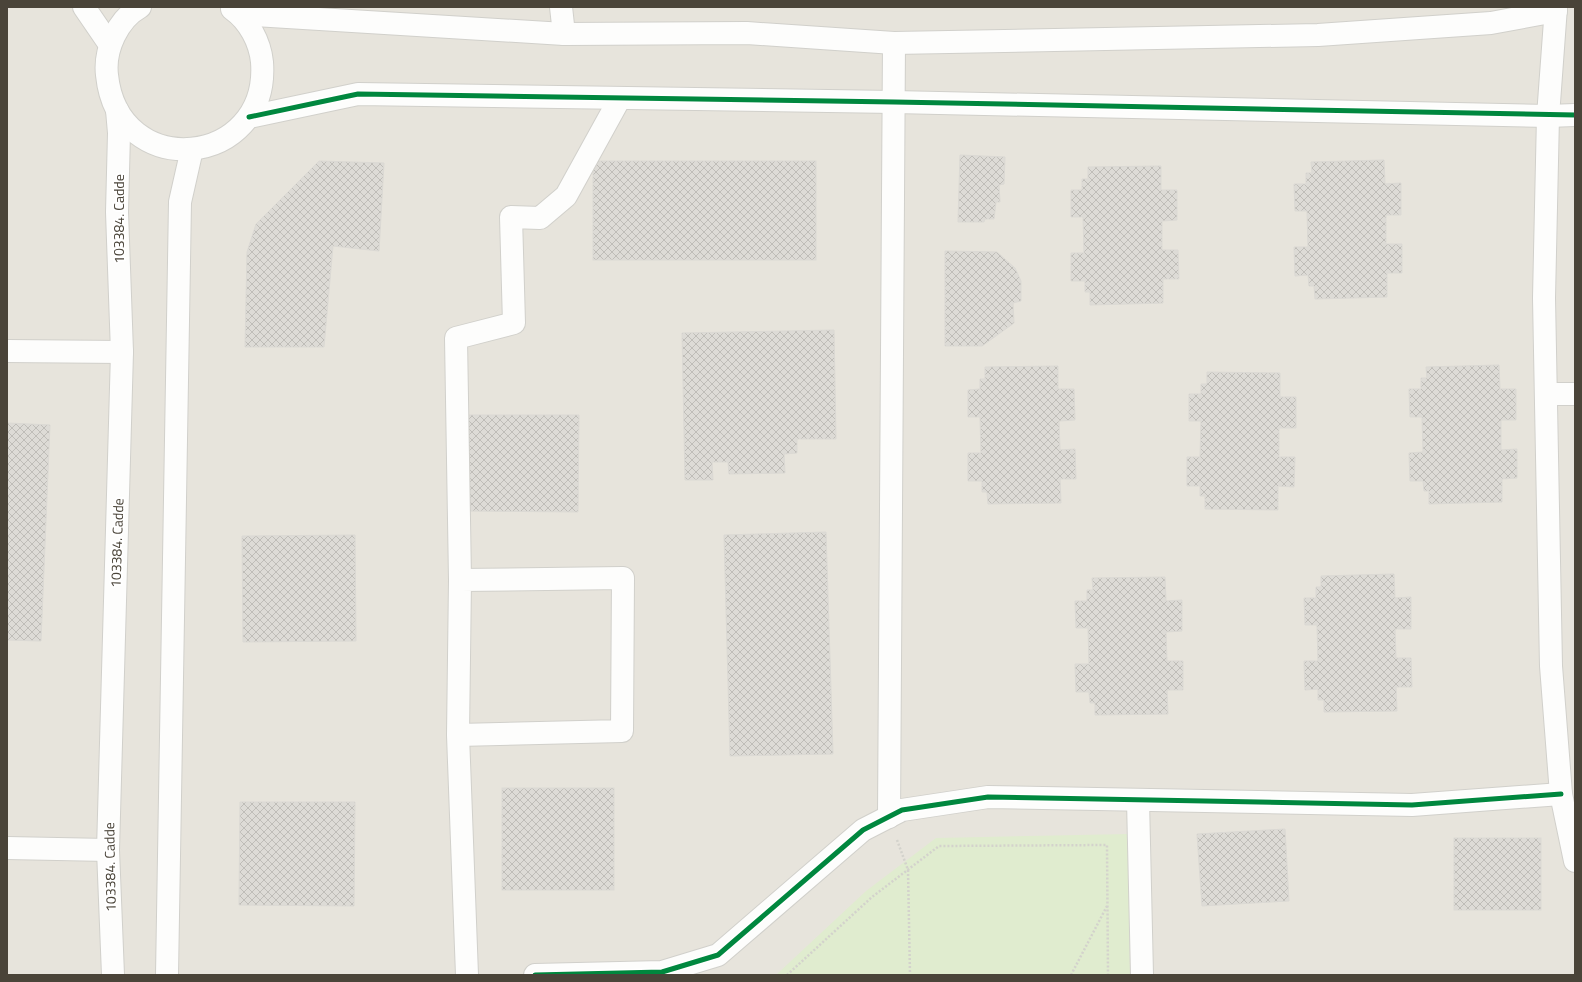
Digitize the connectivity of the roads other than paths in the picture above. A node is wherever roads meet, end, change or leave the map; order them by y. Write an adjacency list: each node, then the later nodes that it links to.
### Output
1 (84, 7): 8 (street)
2 (140, 7): 8 (street)
3 (561, 7): 6 (street)
4 (1556, 9): 7 (street); 12 (street)
5 (234, 10): 6 (street); 14 (street)
6 (564, 34): 7 (street)
7 (894, 43): 10 (street)
8 (110, 46): 11 (street)
9 (620, 98): 10 (street); 14 (street); 20 (street)
10 (894, 102): 12 (street); 24 (street)
11 (117, 110): 15 (street); 17 (street, 103384. Cadde)
12 (1548, 116): 13 (street); 18 (street)
13 (1575, 116)
14 (249, 117): 15 (street)
15 (192, 149): 30 (street)
16 (7, 351): 17 (street)
17 (122, 352): 26 (street, 103384. Cadde)
18 (1546, 394): 19 (street); 22 (street)
19 (1575, 394)
20 (460, 580): 21 (street); 21 (street)
21 (458, 735): 31 (street)
22 (1561, 794): 23 (street); 27 (street)
23 (1138, 800): 24 (street); 33 (street)
24 (888, 817): 28 (street)
25 (7, 848): 26 (street)
26 (108, 850): 29 (street, 103384. Cadde)
27 (1575, 861)
28 (718, 965): 32 (street)
29 (112, 975)
30 (167, 975)
31 (467, 975)
32 (535, 975)
33 (1142, 975)

